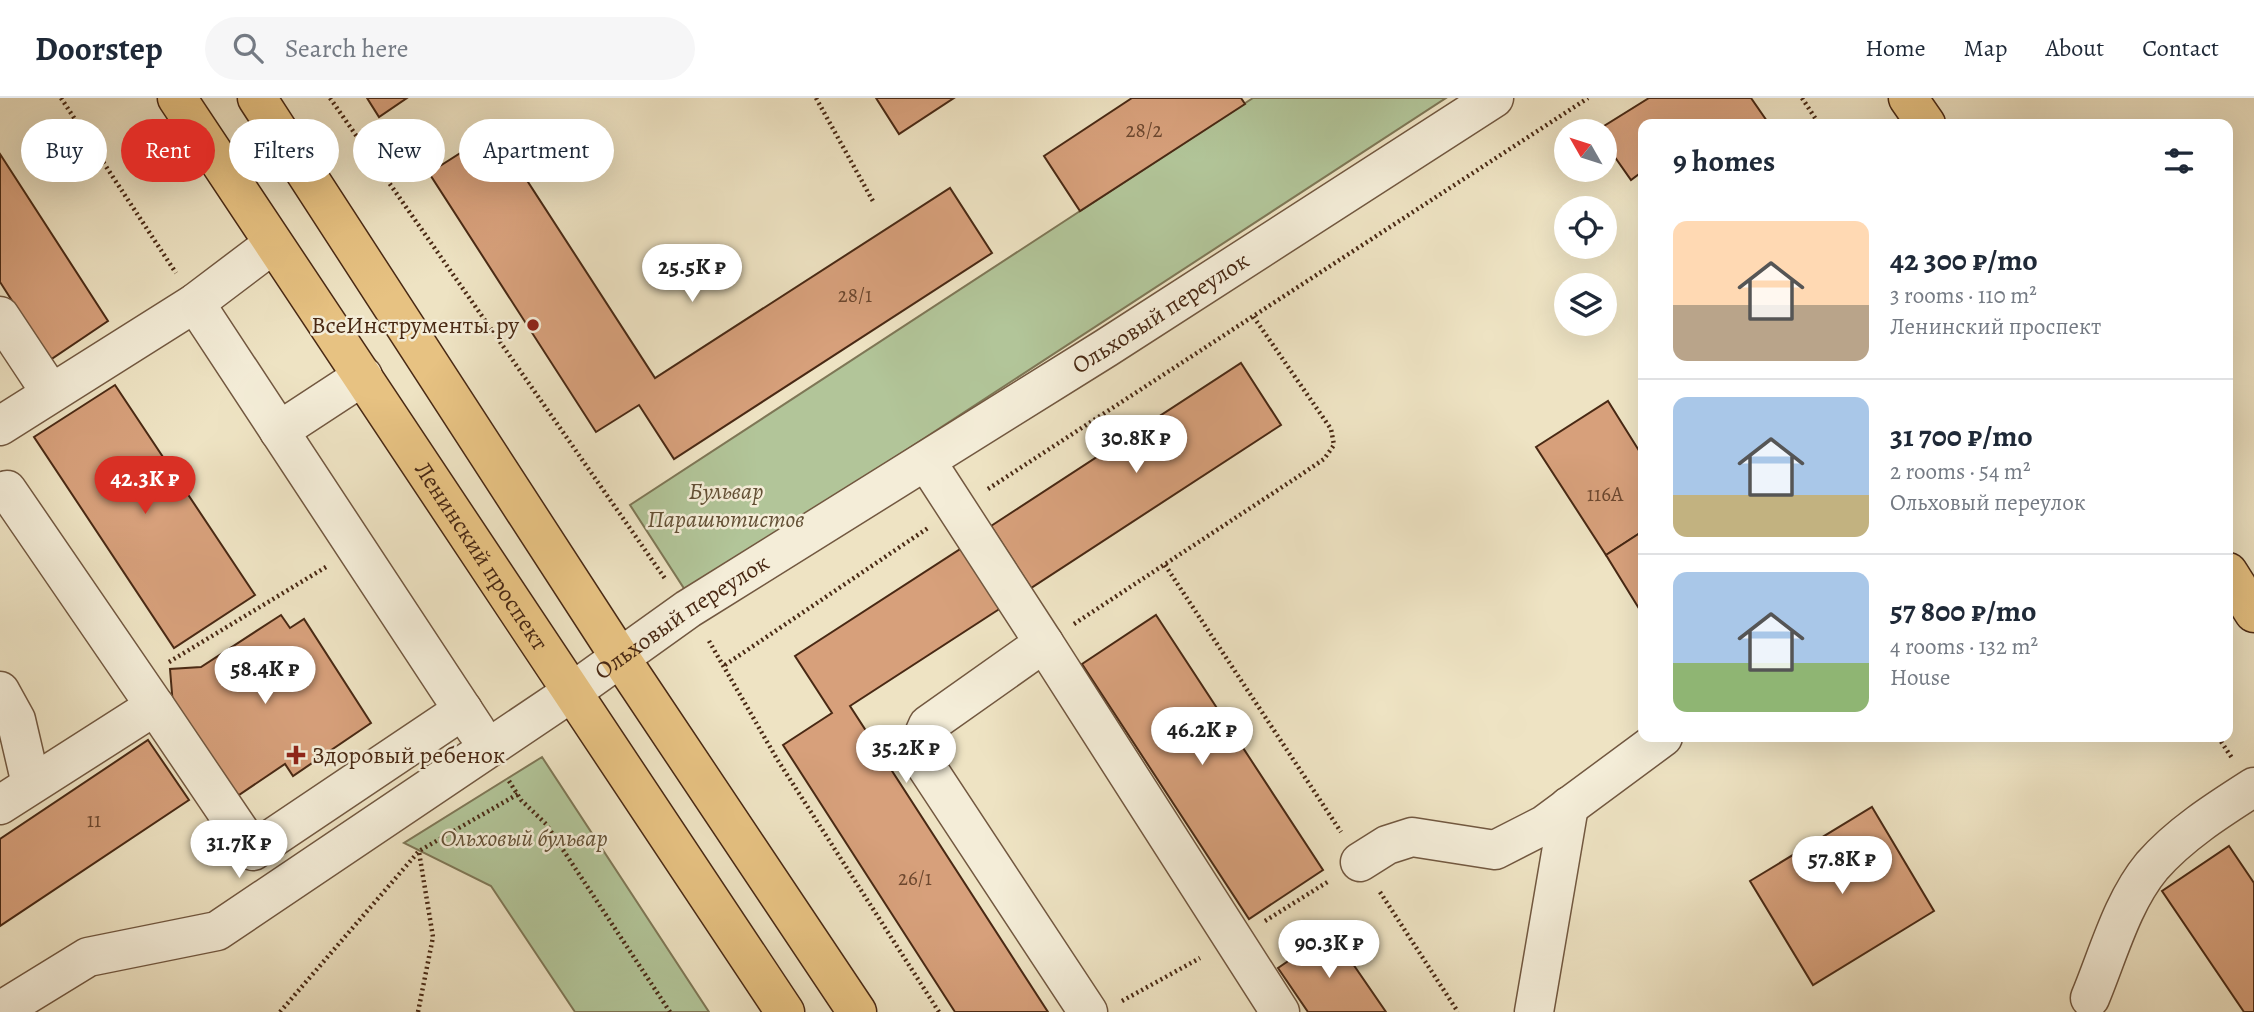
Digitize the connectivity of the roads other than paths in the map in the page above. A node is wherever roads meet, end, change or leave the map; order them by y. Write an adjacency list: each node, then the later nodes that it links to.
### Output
1 (177, 98): 6 (main road, Ленинский проспект)
2 (257, 98): 18 (main road)
3 (1494, 98): 13 (street, Ольховый переулок)
4 (1908, 98): 5 (main road)
5 (1923, 119)
6 (273, 244): 7 (street); 9 (main road, Ленинский проспект)
7 (195, 303): 10 (street); 12 (street)
8 (0, 316): 10 (street)
9 (363, 376): 12 (street); 21 (main road, Ленинский проспект)
10 (51, 393): 11 (street)
11 (0, 426)
12 (279, 430): 22 (street)
13 (926, 461): 17 (street); 18 (street, Ольховый переулок)
14 (7, 491): 20 (street)
15 (2233, 580): 16 (main road)
16 (2254, 613)
17 (1044, 643): 30 (street); 34 (street)
18 (619, 656): 21 (street, Ольховый переулок); 33 (main road)
19 (0, 691): 26 (street)
20 (144, 691): 22 (street); 26 (street)
21 (572, 692): 24 (street, Ольховый переулок); 32 (main road, Ленинский проспект)
22 (463, 710): 24 (street)
23 (1656, 742): 27 (street)
24 (487, 747): 31 (street, Ольховый переулок)
25 (2254, 787): 29 (street)
26 (15, 795)
27 (1569, 806): 28 (street); 35 (street)
28 (1360, 862)
29 (2090, 998)
30 (1100, 1009)
31 (0, 1011)
32 (785, 1012)
33 (857, 1012)
34 (1280, 1012)
35 (1534, 1012)

